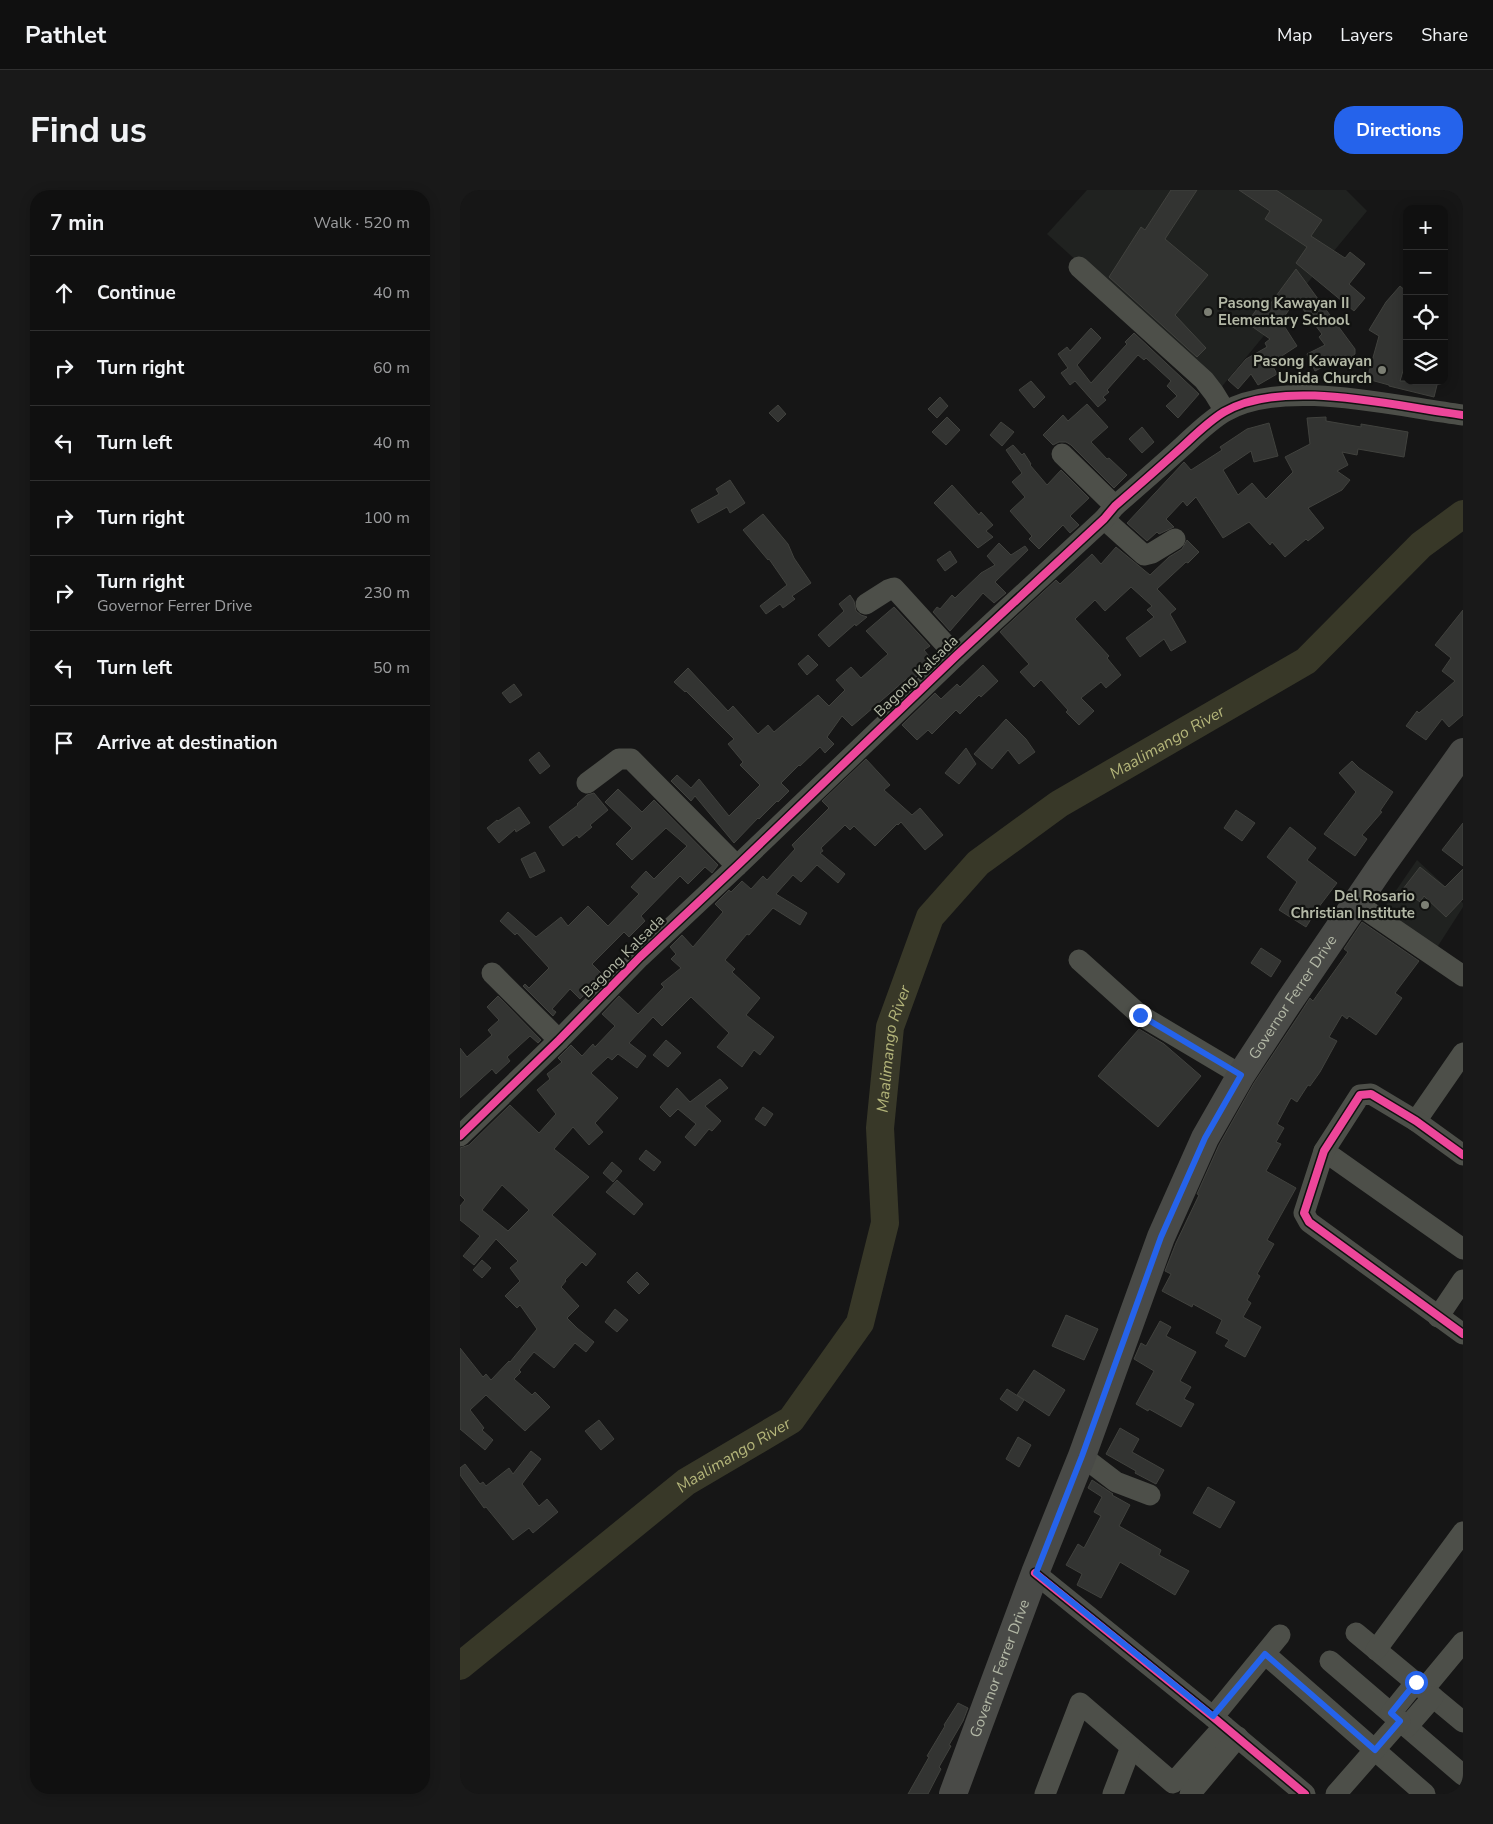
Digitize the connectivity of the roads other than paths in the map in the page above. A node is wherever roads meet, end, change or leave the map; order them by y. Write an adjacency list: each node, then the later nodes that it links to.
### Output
1 (1079, 267): 2 (street)
2 (1225, 412): 3 (street, Bagong Kalsada); 5 (street, Bagong Kalsada)
3 (1463, 416)
4 (1062, 454): 5 (street)
5 (1110, 512): 6 (street); 8 (street, Bagong Kalsada)
6 (1175, 539)
7 (866, 604): 8 (street)
8 (956, 656): 11 (street, Bagong Kalsada)
9 (1463, 752): 12 (main road, Governor Ferrer Drive)
10 (587, 783): 11 (street)
11 (737, 866): 16 (street, Bagong Kalsada)
12 (1356, 903): 15 (street); 18 (main road, Governor Ferrer Drive)
13 (1079, 960): 18 (street)
14 (492, 973): 16 (street)
15 (1463, 976)
16 (559, 1040): 20 (street, Bagong Kalsada)
17 (1463, 1053): 19 (street)
18 (1241, 1075): 27 (main road, Governor Ferrer Drive)
19 (1416, 1121): 21 (street); 22 (street)
20 (460, 1136)
21 (1324, 1151): 23 (street); 25 (street)
22 (1463, 1155)
23 (1463, 1249)
24 (1463, 1280): 25 (street)
25 (1438, 1316): 26 (street)
26 (1463, 1334)
27 (1082, 1456): 28 (street); 30 (main road, Governor Ferrer Drive)
28 (1150, 1495)
29 (1463, 1532): 34 (street)
30 (1036, 1573): 40 (street); 45 (main road, Governor Ferrer Drive)
31 (1356, 1633): 34 (street)
32 (1280, 1635): 35 (street)
33 (1463, 1642): 37 (street)
34 (1376, 1650): 37 (street)
35 (1265, 1654): 40 (street); 42 (street)
36 (1330, 1661): 38 (street)
37 (1424, 1689): 38 (street); 39 (street)
38 (1399, 1720): 42 (street); 43 (street)
39 (1463, 1722)
40 (1225, 1726): 44 (street); 48 (street)
41 (1131, 1747): 44 (street); 46 (street); 47 (street)
42 (1375, 1750): 49 (street); 50 (street)
43 (1463, 1775)
44 (1182, 1792)
45 (953, 1794)
46 (1044, 1794)
47 (1113, 1794)
48 (1304, 1794)
49 (1336, 1794)
50 (1425, 1794)

